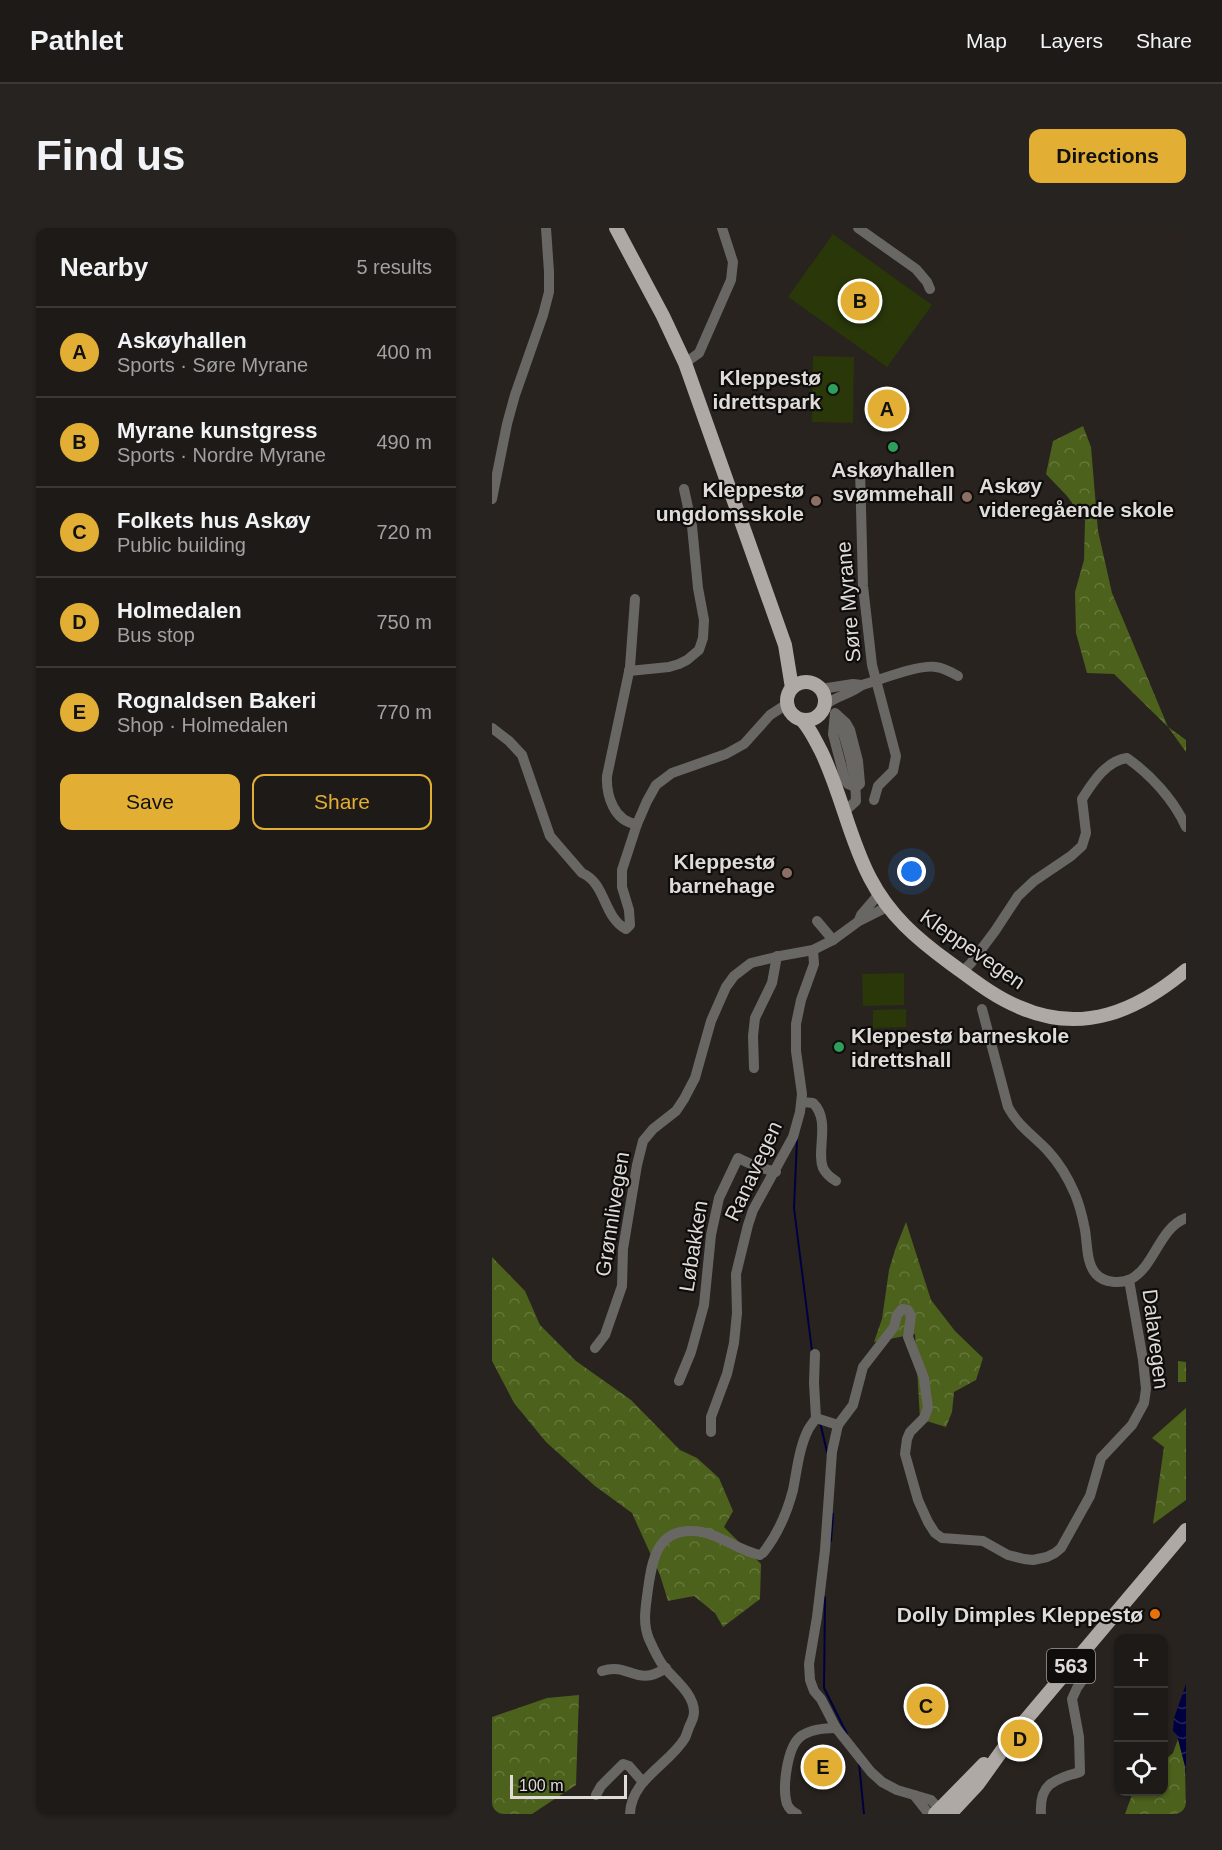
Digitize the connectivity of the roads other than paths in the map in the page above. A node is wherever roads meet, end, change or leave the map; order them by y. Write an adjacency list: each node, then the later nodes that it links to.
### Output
1 (546, 228): 7 (street)
2 (616, 228): 6 (main road)
3 (722, 228): 6 (street)
4 (858, 228): 5 (street)
5 (930, 289)
6 (686, 363): 12 (main road)
7 (497, 440): 10 (street)
8 (860, 469): 15 (street, Søre Myrane)
9 (684, 489): 13 (street)
10 (492, 499)
11 (635, 599): 13 (street)
12 (785, 645): 16 (main road); 18 (main road)
13 (629, 671): 28 (street)
14 (958, 676): 15 (street, Søre Myrane)
15 (876, 681): 17 (street); 26 (street)
16 (807, 682): 18 (main road); 19 (main road)
17 (862, 685): 19 (street); 21 (street)
18 (792, 688): 20 (main road)
19 (821, 689): 21 (main road)
20 (787, 704): 22 (main road); 28 (street)
21 (826, 710): 22 (main road); 24 (main road, Kleppevegen); 25 (street); 25 (street)
22 (802, 720): 24 (main road, Kleppevegen)
23 (492, 728): 28 (street)
24 (826, 760): 27 (main road, Kleppevegen)
25 (856, 787): 27 (street)
26 (874, 800)
27 (844, 812): 30 (main road, Kleppevegen)
28 (637, 824)
29 (1186, 827): 38 (street)
30 (879, 894): 31 (main road, Kleppevegen); 33 (street, Grønnlivegen)
31 (887, 906): 33 (street, Grønnlivegen); 38 (main road, Kleppevegen)
32 (817, 921): 34 (street)
33 (859, 921): 34 (street, Grønnlivegen)
34 (833, 940): 35 (street, Grønnlivegen)
35 (813, 951): 36 (street, Grønnlivegen); 41 (street, Ranavegen)
36 (777, 956): 40 (street); 46 (street, Grønnlivegen)
37 (1186, 969): 38 (main road, Kleppevegen)
38 (962, 972)
39 (982, 1009): 45 (street)
40 (754, 1068)
41 (802, 1102): 42 (street, Ranavegen); 43 (street, Ranavegen)
42 (776, 1172): 48 (street, Løbakken); 51 (street, Ranavegen)
43 (836, 1182)
44 (1186, 1218): 45 (street)
45 (1128, 1280): 50 (street, Dalavegen)
46 (596, 1348)
47 (815, 1354): 49 (street)
48 (679, 1381)
49 (816, 1418): 50 (street); 54 (street)
50 (838, 1425): 56 (street)
51 (711, 1432)
52 (1186, 1530): 59 (main road, 563)
53 (1084, 1659): 62 (street)
54 (666, 1668): 55 (street); 57 (street)
55 (602, 1671)
56 (836, 1728): 59 (street); 61 (street)
57 (643, 1782): 58 (street); 60 (street)
58 (596, 1795)
59 (939, 1813)
60 (630, 1814)
61 (797, 1814)
62 (1041, 1814)

